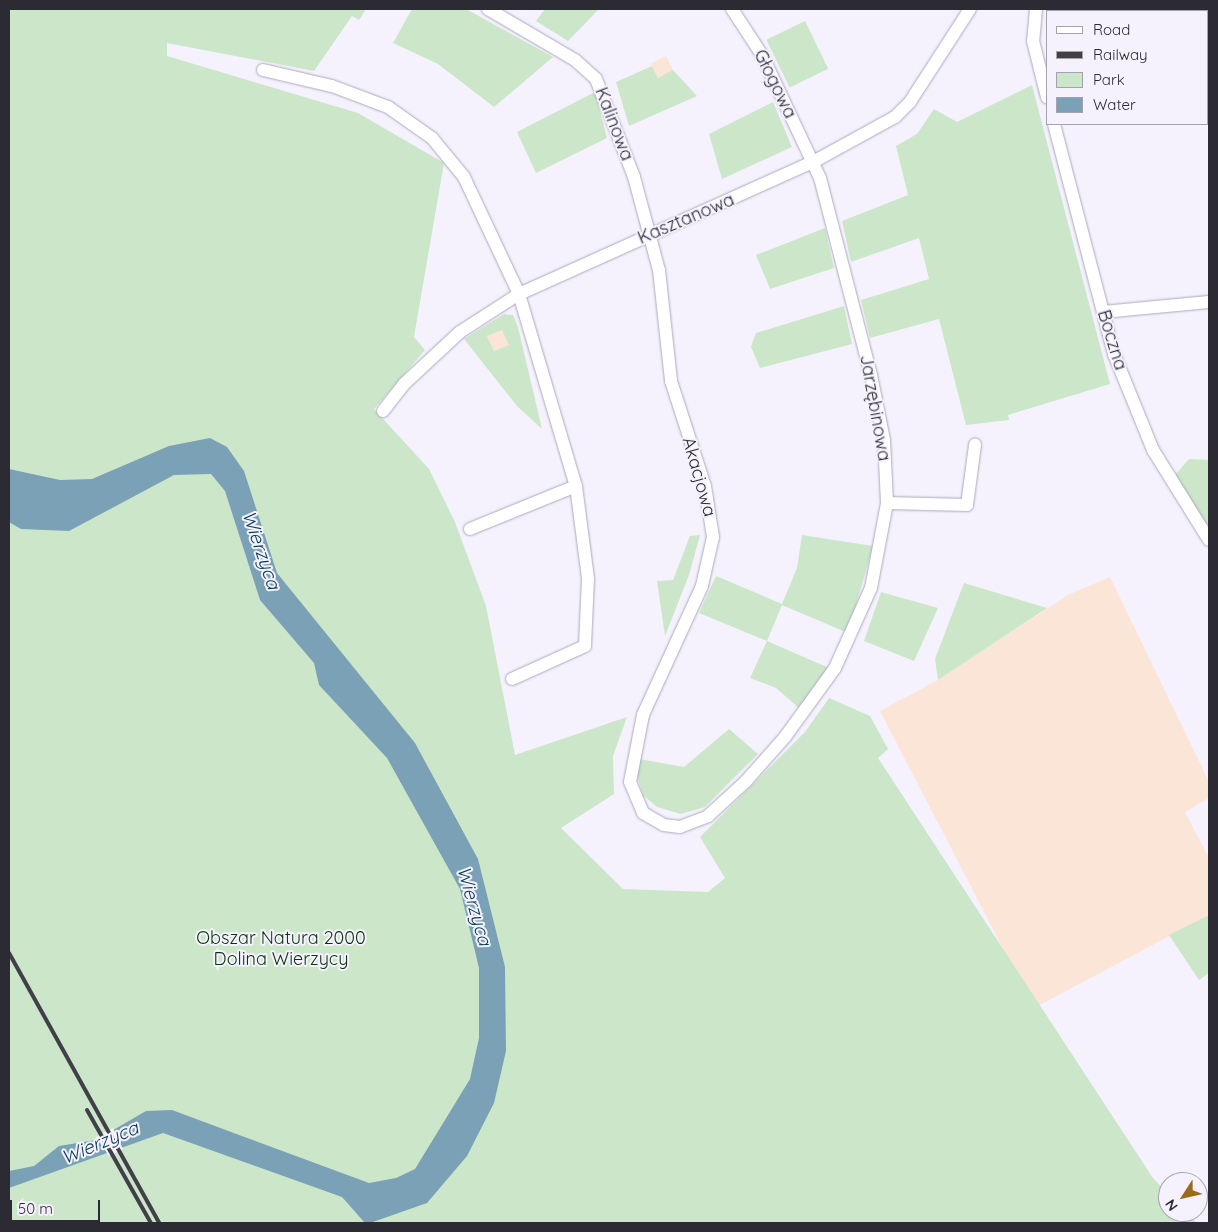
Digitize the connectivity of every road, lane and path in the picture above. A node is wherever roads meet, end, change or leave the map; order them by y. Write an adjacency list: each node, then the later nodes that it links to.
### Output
1 (488, 9): 9 (street, Kalinowa)
2 (732, 9): 8 (street, Głogowa)
3 (970, 9): 8 (street, Kasztanowa)
4 (1036, 9): 6 (street)
5 (263, 70): 10 (street)
6 (1046, 92)
7 (1054, 125): 12 (street, Boczna)
8 (813, 162): 9 (street, Kasztanowa); 16 (street, Jarzębinowa)
9 (649, 236): 10 (street, Kasztanowa); 20 (street, Akacjowa)
10 (519, 294): 13 (street, Kasztanowa); 15 (street)
11 (1209, 302): 12 (street)
12 (1103, 312): 18 (street, Boczna)
13 (383, 412)
14 (975, 445): 16 (street)
15 (576, 486): 17 (street); 19 (street)
16 (887, 503): 20 (street, Jarzębinowa)
17 (470, 529)
18 (1209, 540)
19 (512, 679)
20 (653, 820)

